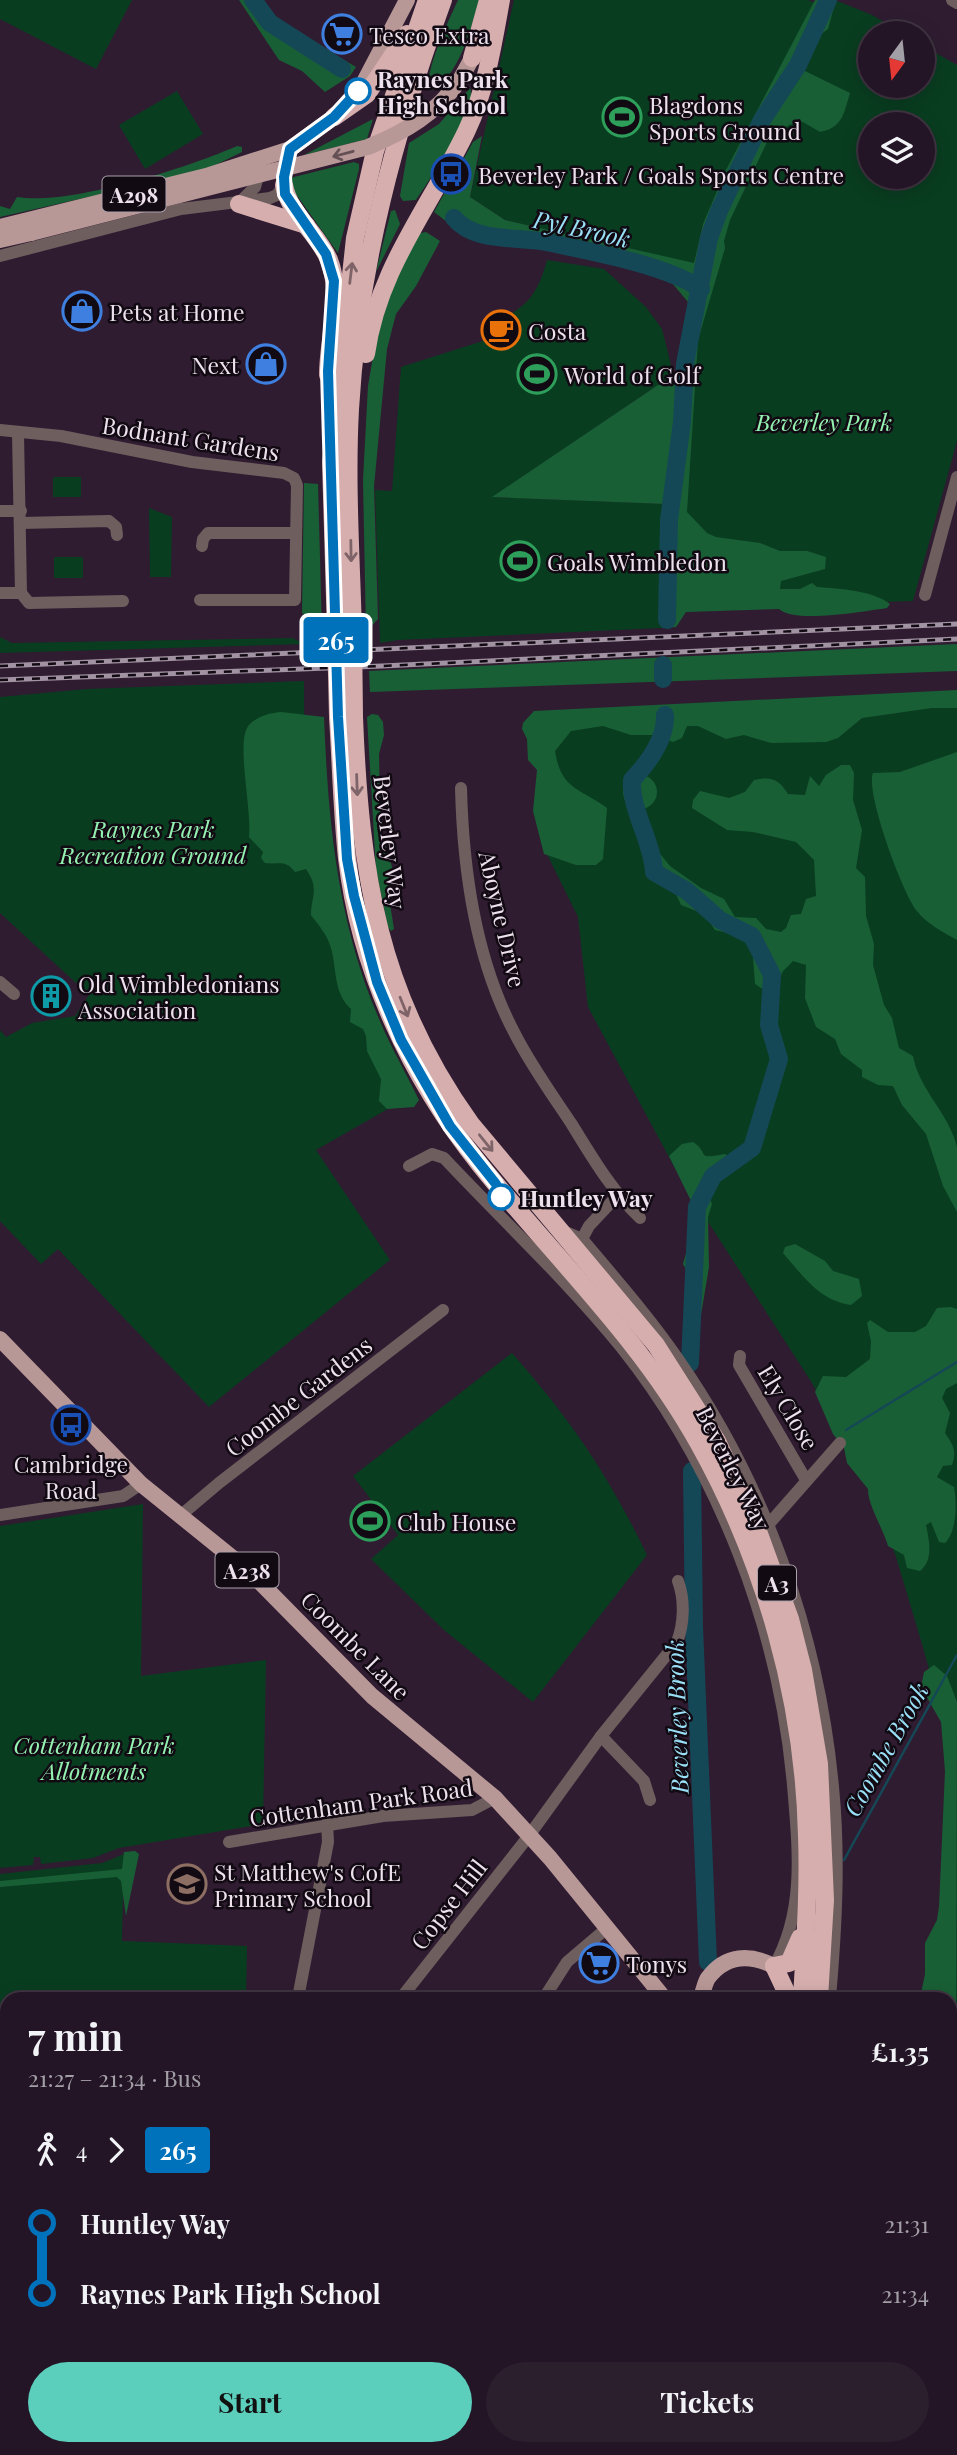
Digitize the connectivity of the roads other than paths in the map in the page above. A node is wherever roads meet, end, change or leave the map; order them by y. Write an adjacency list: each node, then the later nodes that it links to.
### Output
1 (443, 0): 21 (highway, Beverley Way / A3)
2 (488, 0): 7 (highway)
3 (500, 0): 7 (main road, A298); 21 (highway)
4 (952, 0): 6 (street)
5 (419, 2): 8 (highway, A298); 19 (highway, Beverley Way / A3, one-way to 5)
6 (957, 3)
7 (472, 58): 15 (main road, A298, one-way to 15, bridge)
8 (334, 117): 9 (main road, A298)
9 (290, 149): 10 (main road, A298); 11 (main road)
10 (243, 166): 12 (street); 14 (main road, A298)
11 (284, 185): 12 (street); 13 (highway)
12 (239, 204): 13 (highway); 16 (street)
13 (306, 225): 19 (highway)
14 (0, 227)
15 (0, 240)
16 (0, 256)
17 (0, 430): 18 (street, Bodnant Gardens)
18 (18, 434): 23 (street); 25 (street, Bodnant Gardens)
19 (331, 462): 33 (highway, Beverley Way / A3)
20 (957, 477): 24 (street)
21 (349, 483): 33 (highway, Beverley Way / A3, one-way to 33)
22 (0, 511): 23 (street)
23 (21, 517): 26 (street); 29 (street)
24 (952, 524): 30 (street)
25 (296, 533): 27 (street); 31 (street, Bodnant Gardens)
26 (117, 536)
27 (202, 545)
28 (0, 593): 29 (street)
29 (21, 593): 32 (street)
30 (925, 595)
31 (200, 600)
32 (123, 601)
33 (344, 632): 34 (highway, Beverley Way / A3, bridge)
34 (346, 717): 39 (highway, Beverley Way / A3); 43 (highway, Beverley Way / A3, one-way to 43)
35 (461, 788): 40 (street, Aboyne Drive)
36 (0, 982): 37 (street)
37 (14, 994)
38 (409, 1166): 42 (street, Beverley Way)
39 (496, 1184): 42 (street, Beverley Way); 61 (highway, Beverley Way / A3)
40 (617, 1196): 41 (street, Aboyne Drive); 44 (street)
41 (640, 1218)
42 (510, 1224): 63 (street, Beverley Way)
43 (558, 1228): 44 (street, Beverley Way); 71 (highway, Beverley Way / A3)
44 (582, 1239): 53 (street, Beverley Way)
45 (443, 1310): 52 (street, Coombe Gardens)
46 (0, 1339): 50 (main road, Coombe Lane / A238)
47 (740, 1356): 49 (street, Ely Close)
48 (839, 1443): 49 (street)
49 (806, 1480): 53 (street)
50 (141, 1484): 51 (street); 52 (main road, Coombe Lane / A238)
51 (0, 1515)
52 (180, 1516): 56 (main road, Coombe Lane / A238)
53 (768, 1525): 72 (street, Beverley Way)
54 (678, 1581): 55 (street, Copse Hill)
55 (601, 1736): 57 (street); 59 (street, Copse Hill)
56 (495, 1798): 58 (street, Cottenham Park Road); 59 (main road, Coombe Lane / A238)
57 (650, 1800)
58 (327, 1823): 60 (street, Cottenham Park Road); 64 (street)
59 (528, 1837): 62 (main road, Coombe Lane / A238); 65 (street, Copse Hill)
60 (229, 1842)
61 (807, 1900): 63 (highway); 70 (highway, Beverley Way / A3)
62 (607, 1928): 66 (street); 67 (main road, Coombe Lane / A238)
63 (774, 1966): 68 (main road); 69 (highway)
64 (300, 1992)
65 (406, 1992)
66 (548, 1992)
67 (659, 1992)
68 (704, 1992)
69 (786, 1992)
70 (802, 1992)
71 (819, 1992)
72 (830, 1992)

